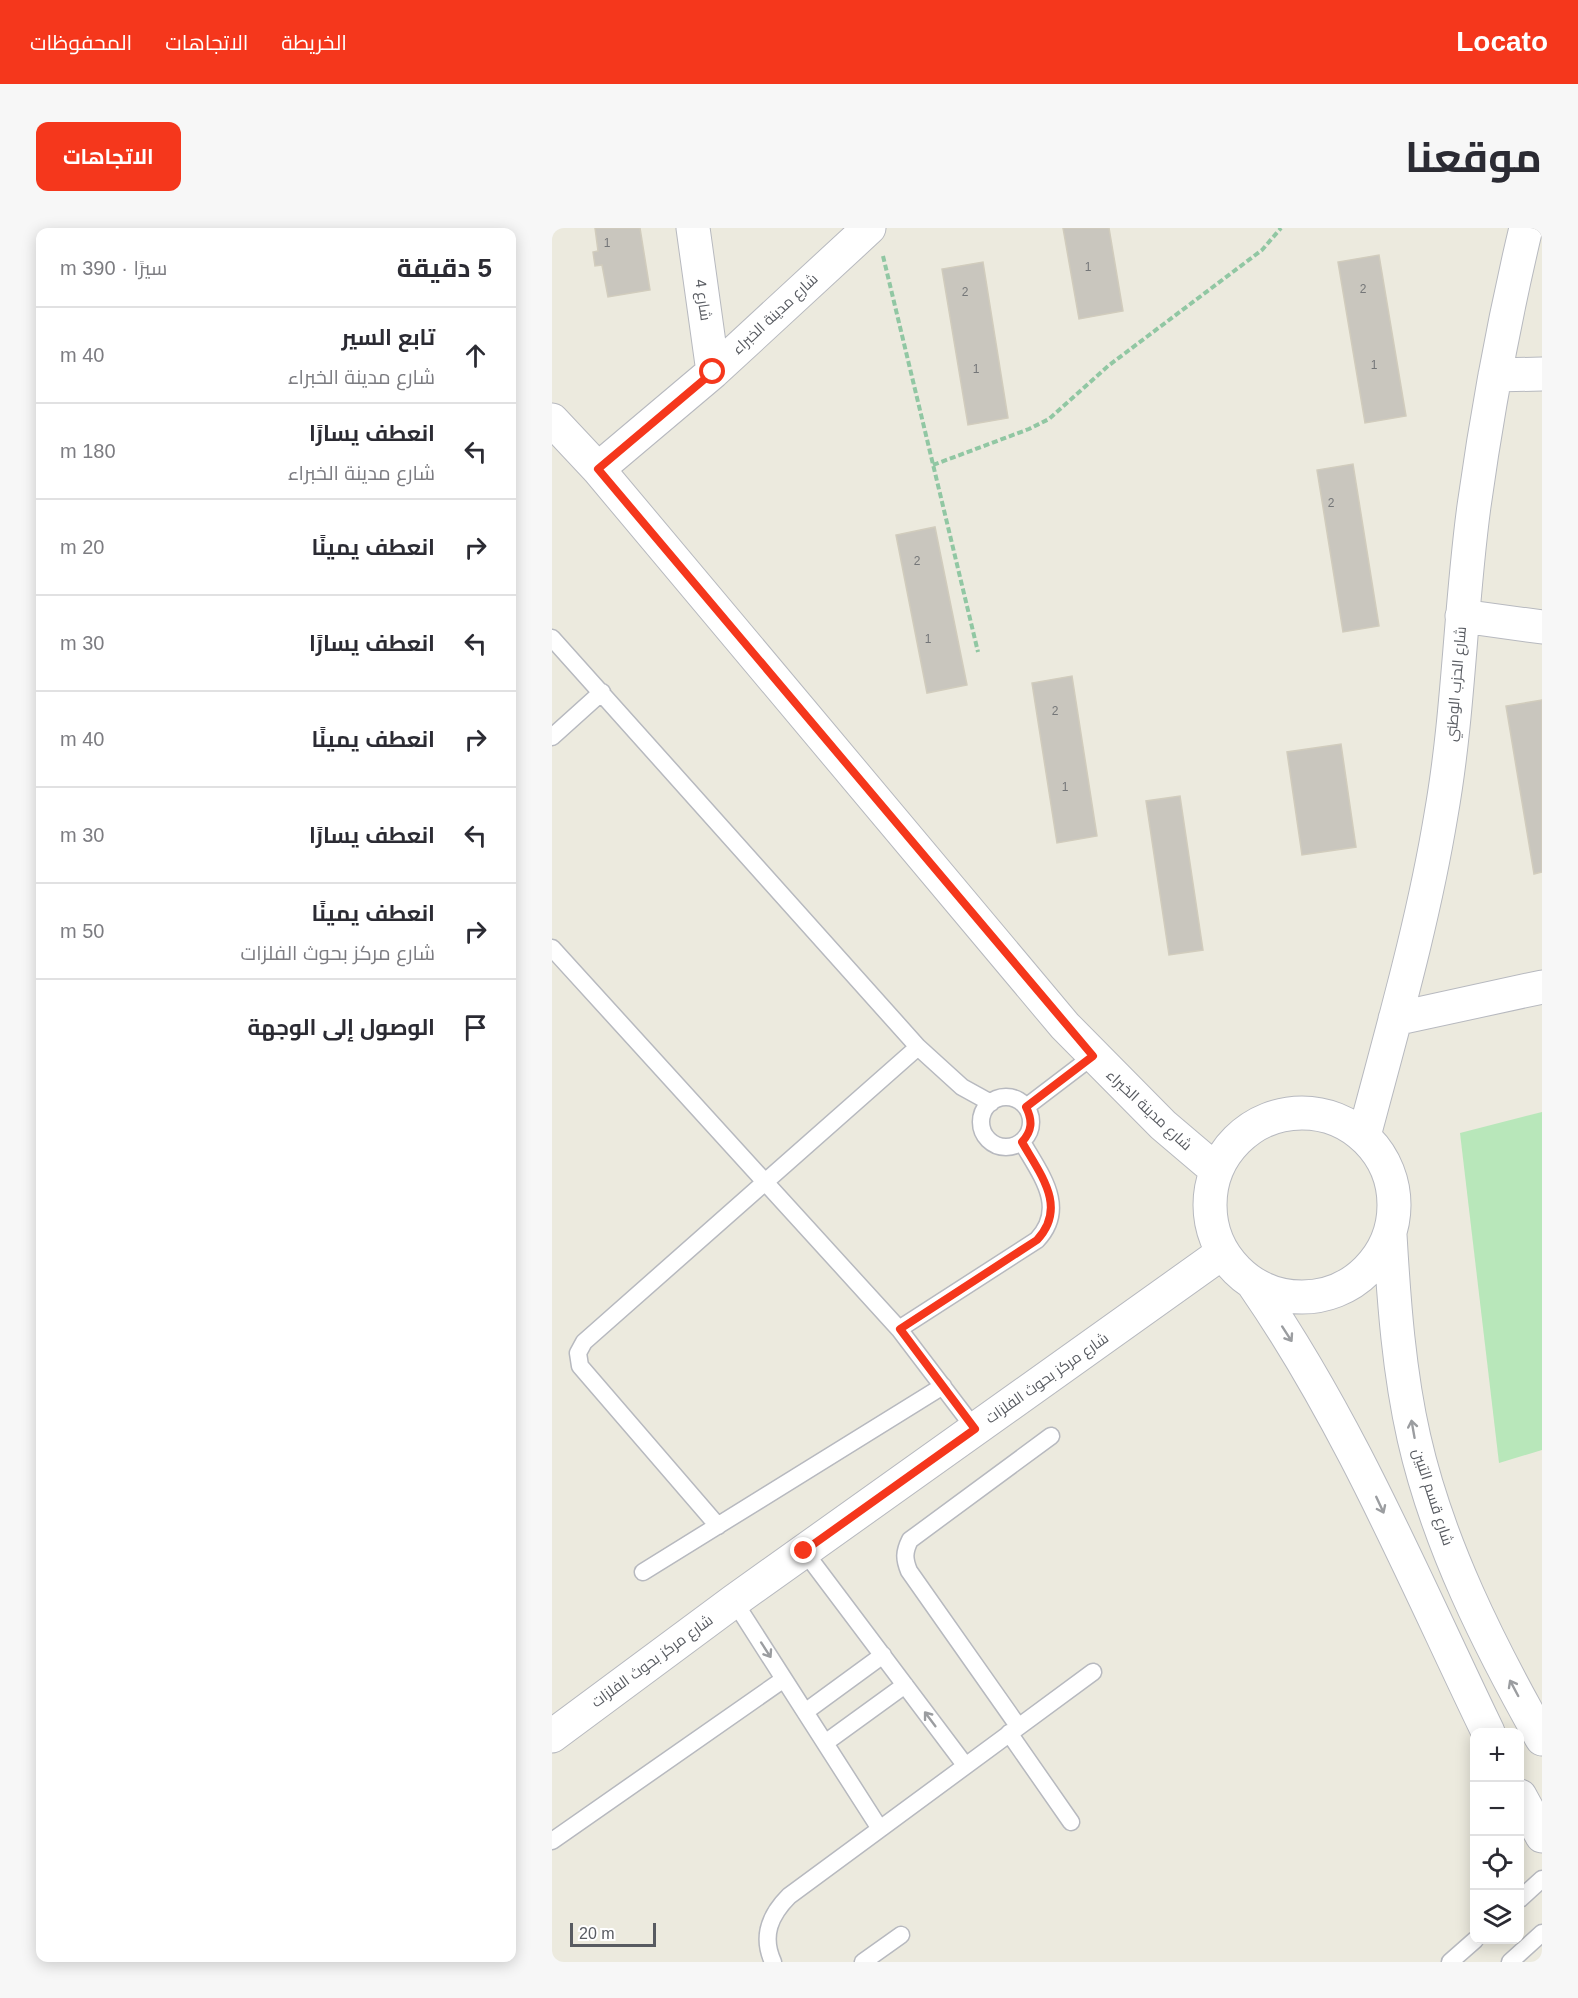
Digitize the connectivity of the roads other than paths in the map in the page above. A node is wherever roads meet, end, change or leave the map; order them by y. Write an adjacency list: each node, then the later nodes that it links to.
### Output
1 (693, 228): 4 (street, شارع 4)
2 (1526, 228): 6 (street, شارع الحزب الوطني)
3 (875, 239): 4 (street, شارع مدينة الخبراء)
4 (713, 372): 8 (street, شارع مدينة الخبراء)
5 (1542, 374): 6 (street)
6 (1495, 375): 9 (street, شارع الحزب الوطني)
7 (552, 420): 8 (street, شارع مدينة الخبراء)
8 (598, 469): 18 (street, شارع مدينة الخبراء)
9 (1462, 616): 10 (street); 16 (street, شارع الحزب الوطني)
10 (1542, 627)
11 (554, 644): 12 (lane)
12 (602, 692): 13 (lane); 17 (lane)
13 (552, 737)
14 (552, 948): 24 (lane)
15 (1542, 987): 16 (street)
16 (1395, 1019): 21 (street, شارع الحزب الوطني)
17 (918, 1047): 19 (lane); 24 (lane)
18 (1093, 1056): 20 (lane); 23 (street, شارع مدينة الخبراء)
19 (991, 1103): 20 (lane); 22 (lane)
20 (1026, 1107): 22 (lane)
21 (1364, 1136): 23 (street); 25 (street)
22 (1022, 1142): 28 (lane)
23 (1216, 1170): 26 (street)
24 (765, 1182): 28 (lane); 32 (lane)
25 (1390, 1235): 27 (street); 43 (street, شارع قسم التبين, one-way to 25)
26 (1222, 1253): 27 (street); 30 (street, شارع مركز بحوث الفلزات)
27 (1254, 1285): 41 (street, one-way to 41)
28 (900, 1329): 29 (lane)
29 (943, 1386): 30 (lane); 32 (lane)
30 (975, 1429): 33 (street, شارع مركز بحوث الفلزات)
31 (1052, 1436): 42 (lane)
32 (718, 1526): 34 (lane)
33 (804, 1551): 35 (street, شارع مركز بحوث الفلزات); 36 (lane)
34 (643, 1572)
35 (734, 1601): 38 (lane, one-way to 38); 44 (street, شارع مركز بحوث الفلزات)
36 (883, 1655): 39 (lane); 40 (lane)
37 (1093, 1672): 42 (lane)
38 (784, 1679): 40 (lane); 51 (lane)
39 (905, 1685): 45 (lane); 46 (lane, one-way to 39)
40 (806, 1712): 45 (lane)
41 (1486, 1728)
42 (1014, 1729): 46 (lane); 48 (lane)
43 (1539, 1729)
44 (552, 1736)
45 (825, 1743): 49 (lane)
46 (965, 1765): 49 (lane)
47 (1524, 1803): 50 (street)
48 (1071, 1822)
49 (880, 1828): 57 (lane)
50 (1542, 1836)
51 (552, 1841)
52 (1542, 1879): 53 (lane)
53 (1524, 1895)
54 (1542, 1933): 60 (lane)
55 (901, 1935): 58 (lane)
56 (1470, 1944): 59 (lane)
57 (773, 1962)
58 (864, 1962)
59 (1450, 1962)
60 (1510, 1962)

